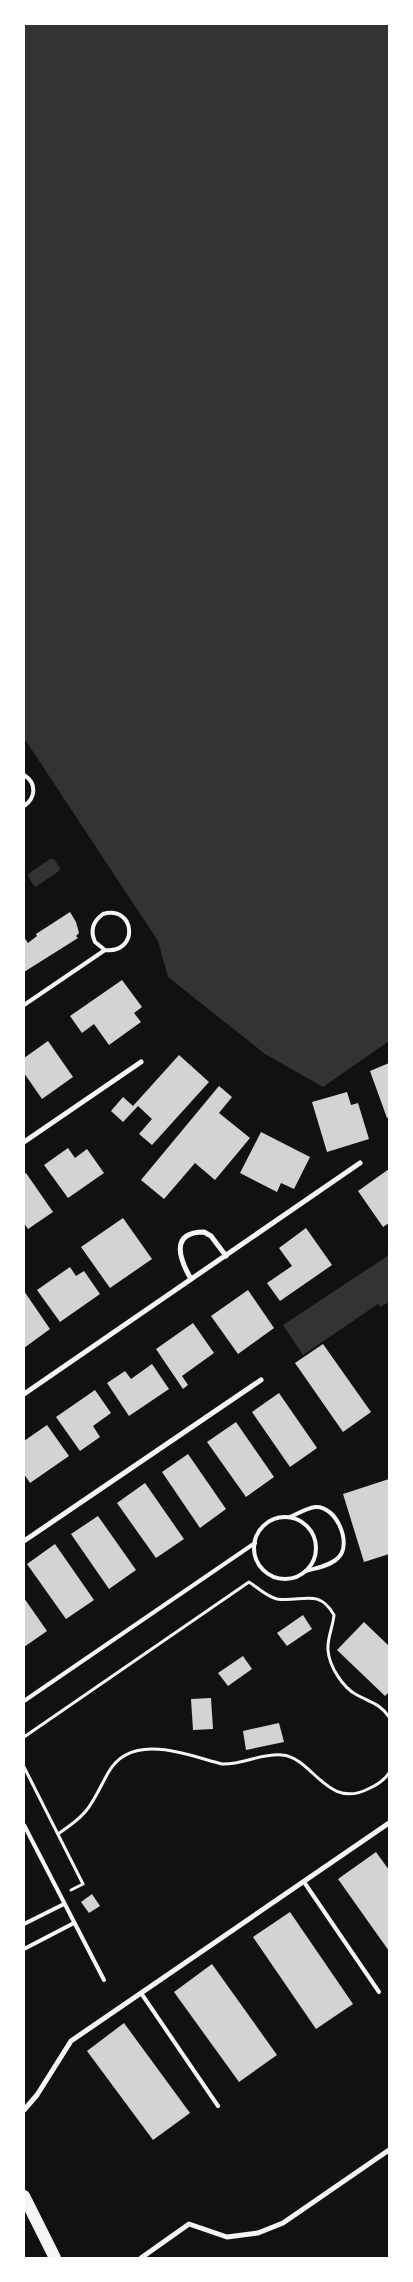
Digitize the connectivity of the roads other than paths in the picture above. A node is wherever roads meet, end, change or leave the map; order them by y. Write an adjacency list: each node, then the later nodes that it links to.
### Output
1 (24, 775): 2 (lane)
2 (24, 806)
3 (105, 950): 3 (lane); 4 (lane)
4 (24, 1005)
5 (141, 1062): 6 (street)
6 (24, 1142)
7 (360, 1163): 8 (street)
8 (226, 1256): 9 (street); 9 (street)
9 (191, 1279): 11 (street)
10 (261, 1380): 13 (street)
11 (24, 1394)
12 (288, 1518): 14 (lane); 15 (lane); 15 (lane)
13 (24, 1541)
14 (255, 1543): 15 (lane); 16 (lane)
15 (306, 1571)
16 (24, 1701)
17 (389, 1823): 19 (street)
18 (24, 1825): 20 (lane)
19 (304, 1882): 25 (lane); 26 (street)
20 (64, 1904): 21 (lane); 22 (lane)
21 (74, 1923): 23 (lane); 24 (lane)
22 (24, 1924)
23 (24, 1949)
24 (104, 1980)
25 (379, 1992)
26 (141, 1993): 27 (lane); 28 (street)
27 (218, 2106)
28 (24, 2110)
29 (389, 2150): 32 (street)
30 (24, 2196): 31 (main road)
31 (55, 2258)
32 (141, 2258)

